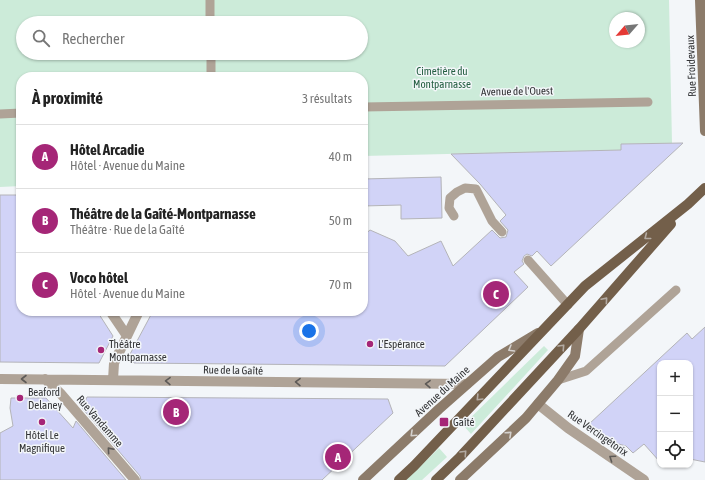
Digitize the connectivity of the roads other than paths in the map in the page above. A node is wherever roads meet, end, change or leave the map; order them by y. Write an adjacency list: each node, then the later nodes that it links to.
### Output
1 (210, 0): 3 (lane)
2 (700, 0): 10 (main road, Rue Froidevaux)
3 (210, 16)
4 (211, 60): 5 (lane)
5 (211, 72)
6 (648, 102): 7 (lane, Avenue de l'Ouest)
7 (368, 106)
8 (16, 113): 9 (lane)
9 (0, 114)
10 (705, 131)
11 (705, 188): 12 (main road, Avenue du Maine)
12 (688, 204): 17 (main road, Avenue du Maine, one-way to 17); 21 (main road, Avenue du Maine, one-way to 12)
13 (454, 216): 14 (lane)
14 (502, 232)
15 (528, 260): 17 (lane)
16 (676, 290): 26 (lane)
17 (568, 304): 20 (main road, Avenue du Maine)
18 (113, 316): 22 (street)
19 (137, 316): 22 (street)
20 (545, 329): 27 (main road, Avenue du Maine, one-way to 27); 31 (main road, Avenue du Maine, one-way to 31)
21 (579, 329): 26 (main road); 32 (main road, Avenue du Maine, one-way to 21)
22 (127, 336): 25 (street)
23 (0, 379): 24 (street, Rue de la Gaîté, one-way to 23)
24 (45, 379): 25 (street, Rue de la Gaîté); 29 (street, Rue Vandamme, one-way to 24)
25 (113, 380): 27 (street, Rue de la Gaîté, one-way to 25)
26 (558, 380): 28 (main road)
27 (467, 384): 30 (main road, Avenue du Maine, one-way to 30)
28 (538, 404): 33 (main road, one-way to 28); 34 (street, Rue Vercingétorix, one-way to 28)
29 (135, 480)
30 (363, 480)
31 (399, 480)
32 (436, 480)
33 (460, 480)
34 (644, 480)

